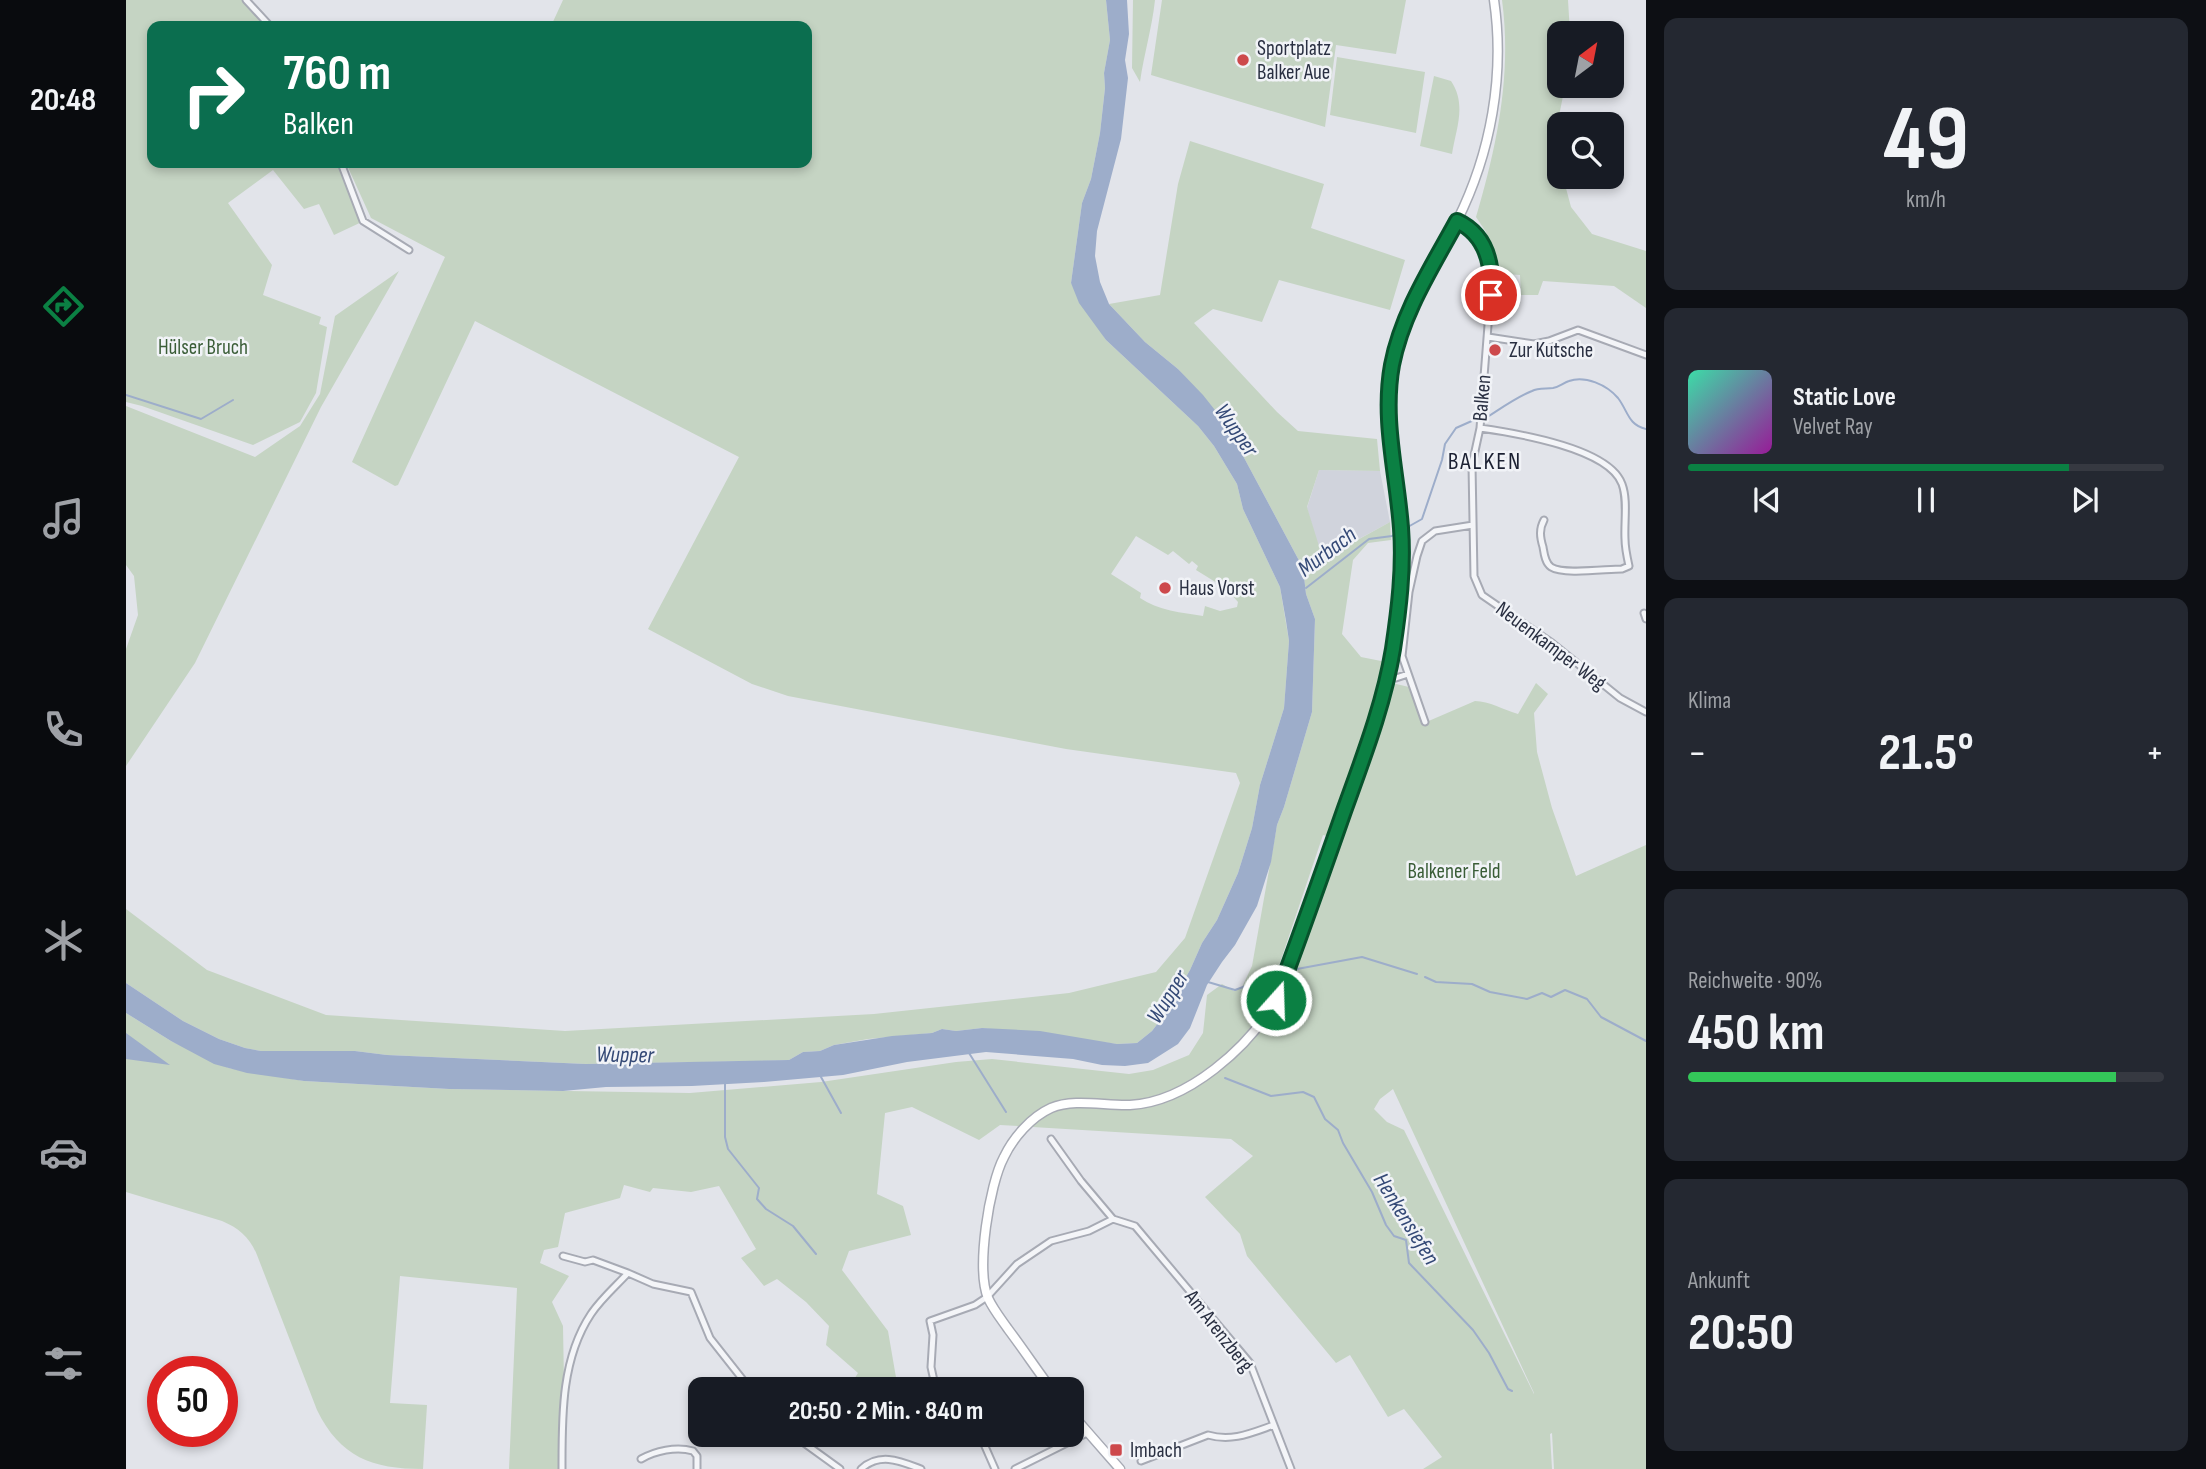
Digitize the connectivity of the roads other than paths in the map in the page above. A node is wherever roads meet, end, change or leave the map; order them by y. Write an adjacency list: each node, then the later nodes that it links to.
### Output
1 (246, 0): 3 (street)
2 (1494, 0): 5 (main road)
3 (265, 21)
4 (343, 168): 6 (street)
5 (1457, 221): 7 (street, Balken); 20 (main road)
6 (409, 250)
7 (1488, 337): 8 (street); 9 (street, Balken)
8 (1646, 355)
9 (1480, 428): 10 (street); 11 (street, Balken)
10 (1544, 520)
11 (1473, 525): 12 (street); 14 (street, Neuenkamper Weg)
12 (1408, 674): 13 (street); 15 (street)
13 (1396, 678)
14 (1646, 712)
15 (1425, 722)
16 (1051, 1139): 17 (street, Am Arenzberg)
17 (1113, 1219): 20 (street); 24 (street, Am Arenzberg)
18 (564, 1256): 19 (street)
19 (628, 1273): 21 (street); 31 (street)
20 (987, 1297): 22 (street); 23 (main road)
21 (741, 1377)
22 (933, 1377)
23 (1043, 1377)
24 (1274, 1425): 30 (street); 39 (street, Am Arenzberg)
25 (1084, 1429): 26 (main road)
26 (1087, 1433): 37 (street); 38 (main road)
27 (810, 1447): 33 (street)
28 (985, 1447): 36 (street)
29 (641, 1459): 32 (street)
30 (1142, 1461)
31 (562, 1469)
32 (697, 1469)
33 (840, 1469)
34 (861, 1469): 35 (street)
35 (921, 1469)
36 (995, 1469)
37 (1014, 1469)
38 (1120, 1469)
39 (1291, 1469)

